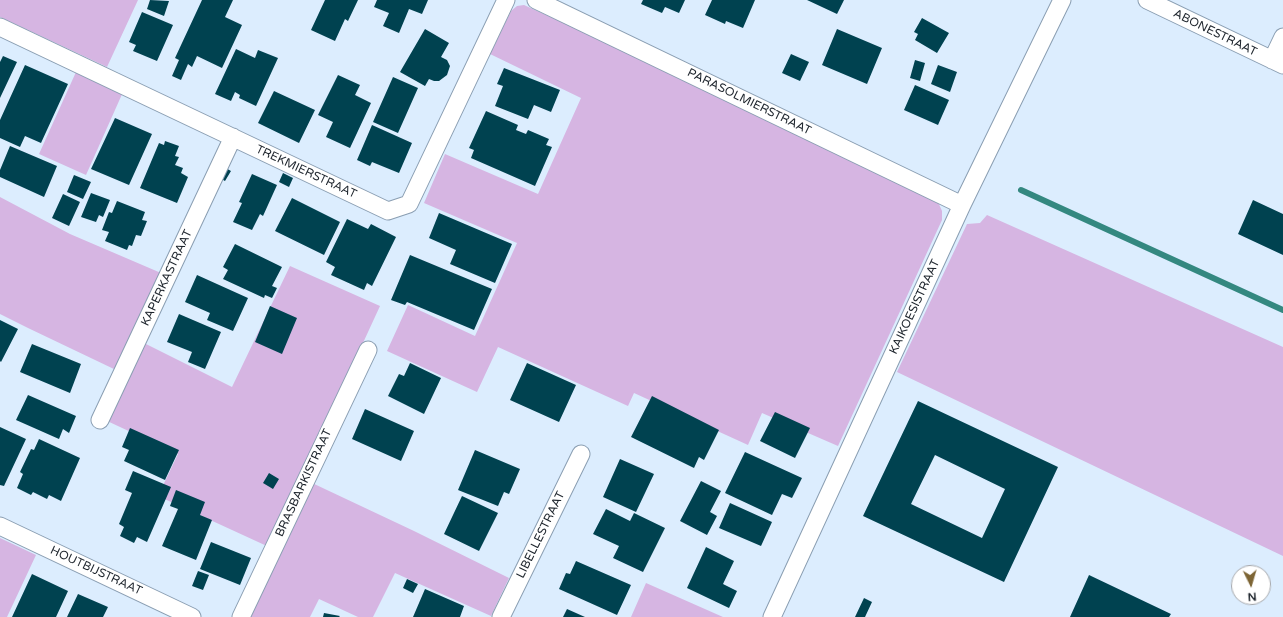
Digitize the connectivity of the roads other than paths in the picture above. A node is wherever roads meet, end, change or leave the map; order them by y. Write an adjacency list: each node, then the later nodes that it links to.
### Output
1 (506, 0): 8 (street, TREKMIERSTRAAT)
2 (536, 0): 9 (street, PARASOLMIERSTRAAT)
3 (1062, 0): 9 (street, KAIKOESISTRAAT)
4 (1147, 0): 7 (street, ABONESTRAAT)
5 (0, 27): 8 (street, TREKMIERSTRAAT)
6 (1283, 37): 7 (street)
7 (1278, 62)
8 (233, 137): 11 (street, KAPERKASTRAAT)
9 (962, 205): 17 (street, KAIKOESISTRAAT)
10 (368, 350): 15 (street, BRASBARKISTRAAT)
11 (100, 420)
12 (581, 454): 16 (street, LIBELLESTRAAT)
13 (0, 526): 14 (street, HOUTBIJSTRAAT)
14 (192, 617)
15 (241, 617)
16 (501, 617)
17 (772, 617)

